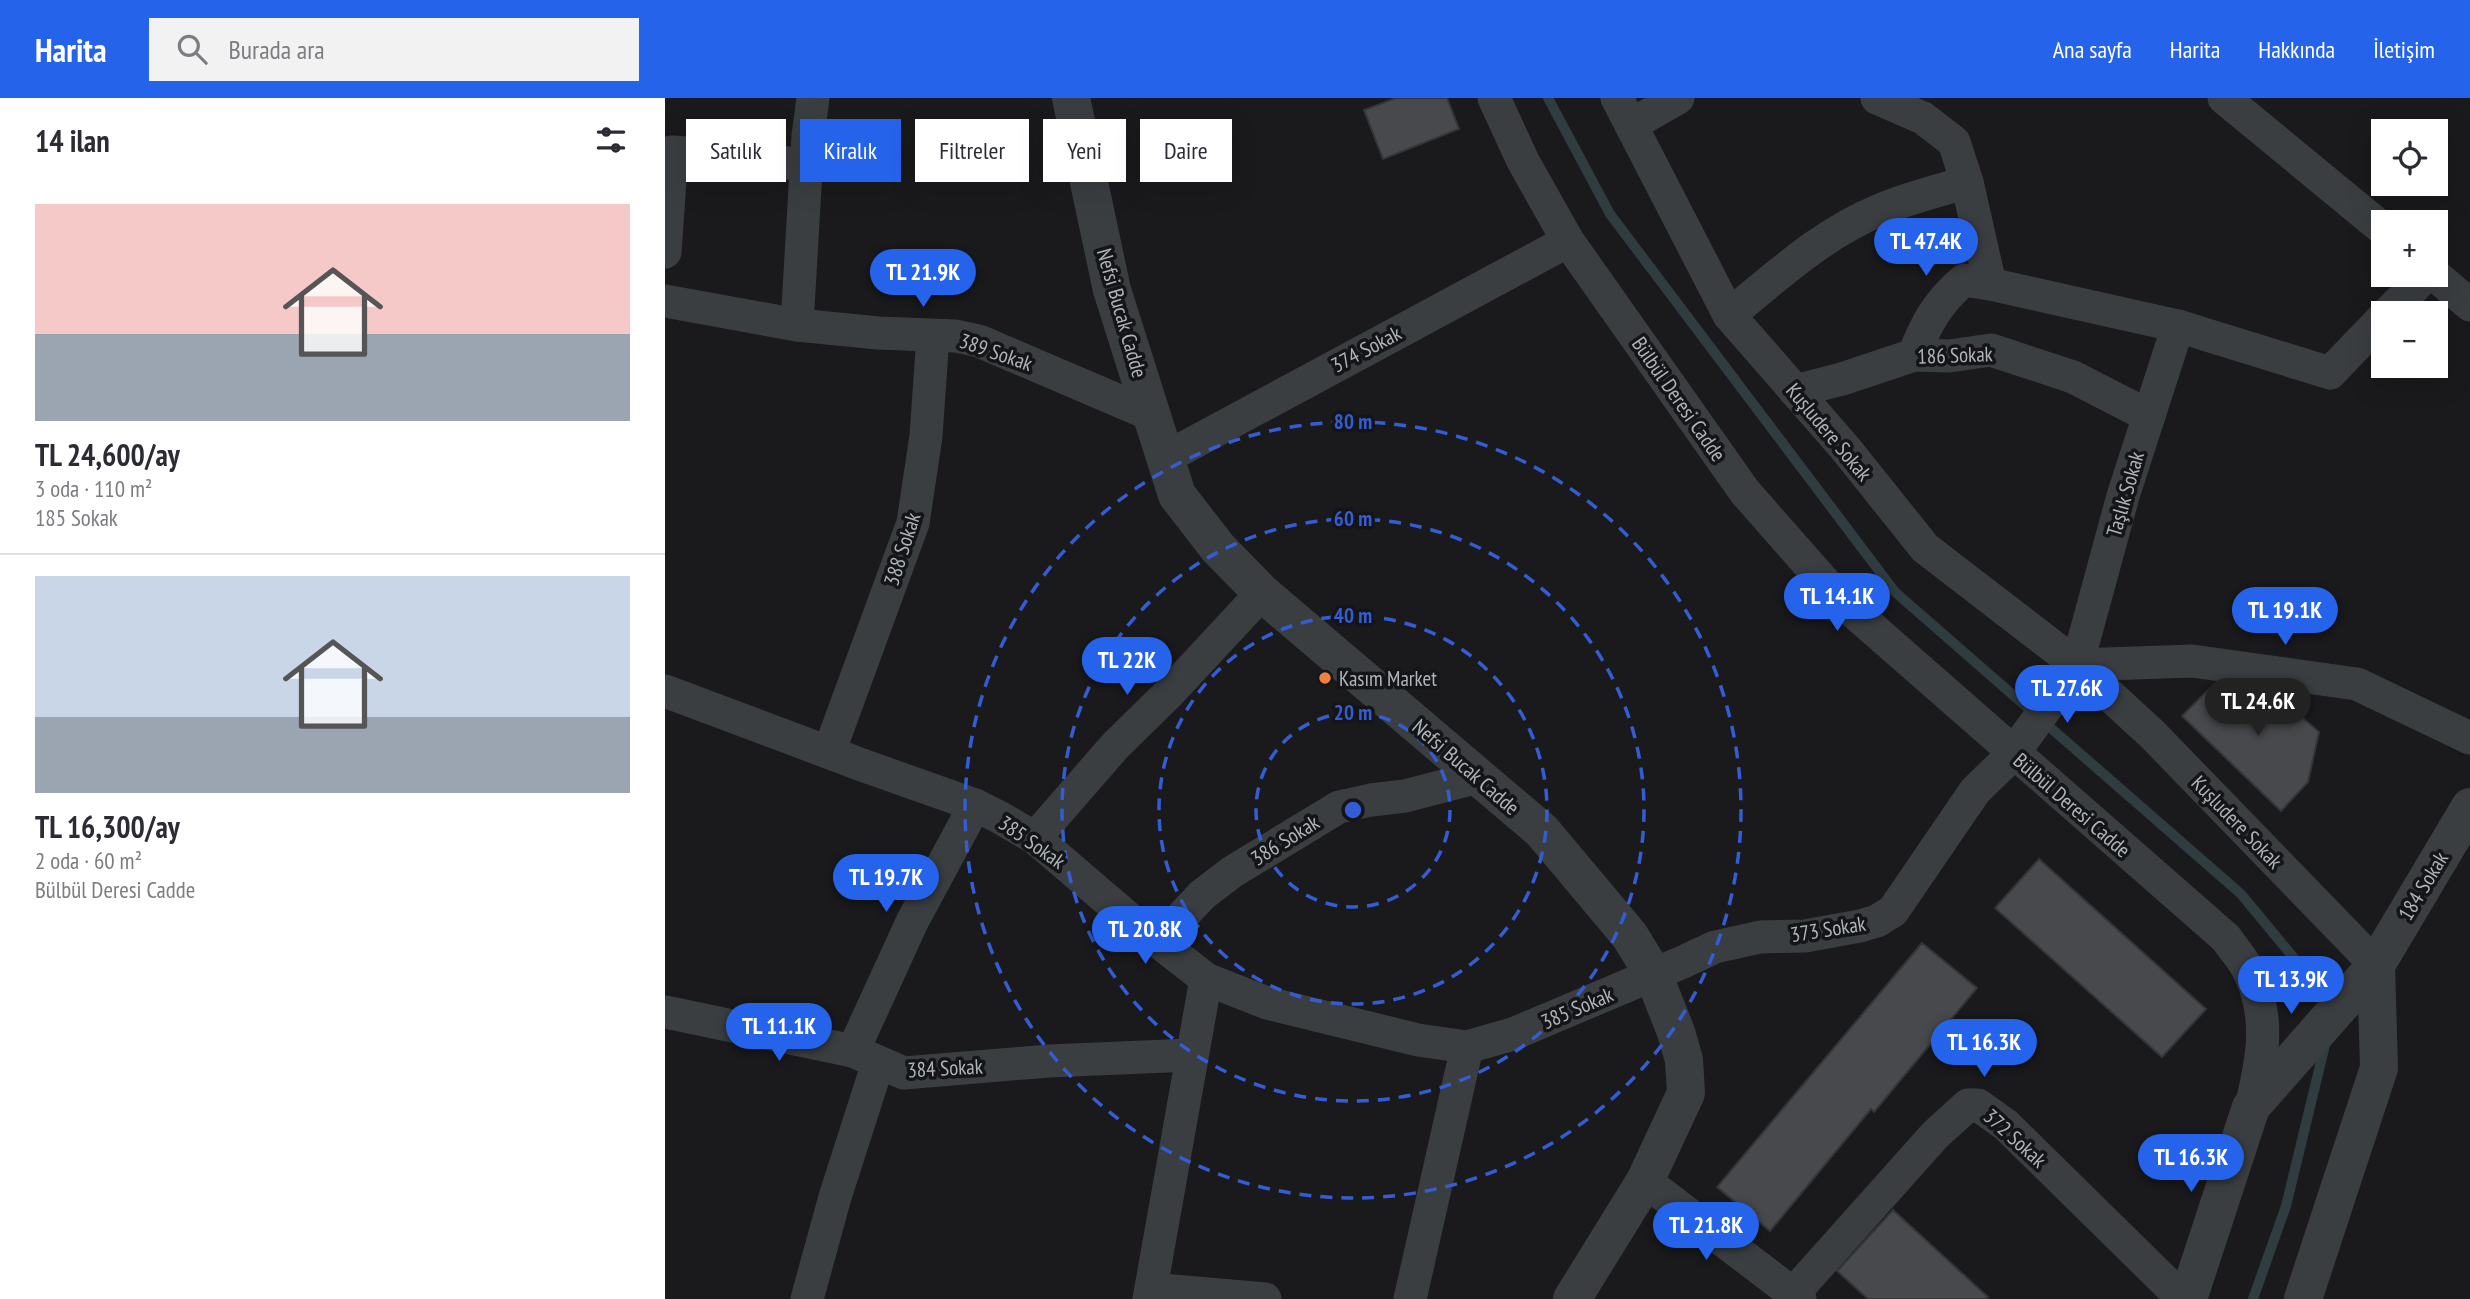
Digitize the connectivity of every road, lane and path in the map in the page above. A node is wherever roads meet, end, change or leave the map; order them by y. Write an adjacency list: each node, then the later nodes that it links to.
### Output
1 (813, 98): 8 (street)
2 (1071, 98): 28 (street, Nefsi Bucak Cadde)
3 (1494, 98): 13 (street, Bülbül Deresi Cadde)
4 (1678, 98): 7 (street)
5 (1877, 98): 10 (street)
6 (2224, 98): 12 (street)
7 (1624, 111): 21 (street, Kuşludere Sokak)
8 (811, 119)
9 (800, 165): 14 (street)
10 (1968, 181): 15 (street); 21 (street)
11 (805, 182): 22 (street)
12 (2371, 219)
13 (1568, 241): 30 (street, 374 Sokak); 36 (street, Bülbül Deresi Cadde)
14 (665, 252)
15 (1990, 284): 23 (street); 26 (street)
16 (2448, 286): 20 (street)
17 (2414, 287): 19 (street)
18 (665, 300): 22 (street, 389 Sokak)
19 (2400, 301)
20 (2470, 305)
21 (1729, 314): 27 (street, Kuşludere Sokak)
22 (797, 325): 25 (street, 389 Sokak)
23 (2178, 326): 24 (street); 29 (street, Taşlık Sokak)
24 (2371, 330)
25 (933, 337): 28 (street, 389 Sokak); 35 (street, 388 Sokak)
26 (1914, 355): 27 (street, 186 Sokak); 29 (street, 186 Sokak)
27 (1795, 391): 32 (street, Kuşludere Sokak)
28 (1152, 415): 30 (street, Nefsi Bucak Cadde)
29 (2148, 416): 32 (street, Taşlık Sokak)
30 (1165, 458): 31 (street, Nefsi Bucak Cadde)
31 (1262, 593): 37 (street, Nefsi Bucak Cadde); 40 (street)
32 (2077, 665): 34 (street); 36 (street, 373 Sokak); 42 (street, Kuşludere Sokak)
33 (665, 691): 35 (street, 385 Sokak)
34 (2470, 738)
35 (829, 752): 38 (street, 385 Sokak)
36 (2014, 754): 43 (street, 373 Sokak); 49 (street, Bülbül Deresi Cadde)
37 (1478, 777): 41 (street, 386 Sokak); 43 (street, Nefsi Bucak Cadde)
38 (975, 805): 40 (street, 385 Sokak); 48 (street)
39 (2470, 807): 42 (street, 184 Sokak)
40 (1035, 838): 41 (street, 385 Sokak)
41 (1158, 942): 44 (street, 385 Sokak)
42 (2376, 965): 49 (street, 184 Sokak); 58 (street)
43 (1653, 974): 46 (street, 385 Sokak); 50 (street, Nefsi Bucak Cadde)
44 (1206, 979): 46 (street, 385 Sokak); 47 (street)
45 (665, 1012): 48 (street, 384 Sokak)
46 (1467, 1047): 55 (street)
47 (1191, 1055): 48 (street, 384 Sokak); 51 (street)
48 (865, 1057): 53 (street)
49 (2251, 1107): 57 (street, Bülbül Deresi Cadde)
50 (1645, 1181): 52 (street); 56 (street, Nefsi Bucak Cadde)
51 (1150, 1294): 54 (street)
52 (1797, 1297): 57 (street, 372 Sokak)
53 (807, 1299)
54 (1265, 1299)
55 (1410, 1299)
56 (1572, 1299)
57 (2186, 1299)
58 (2303, 1299)

